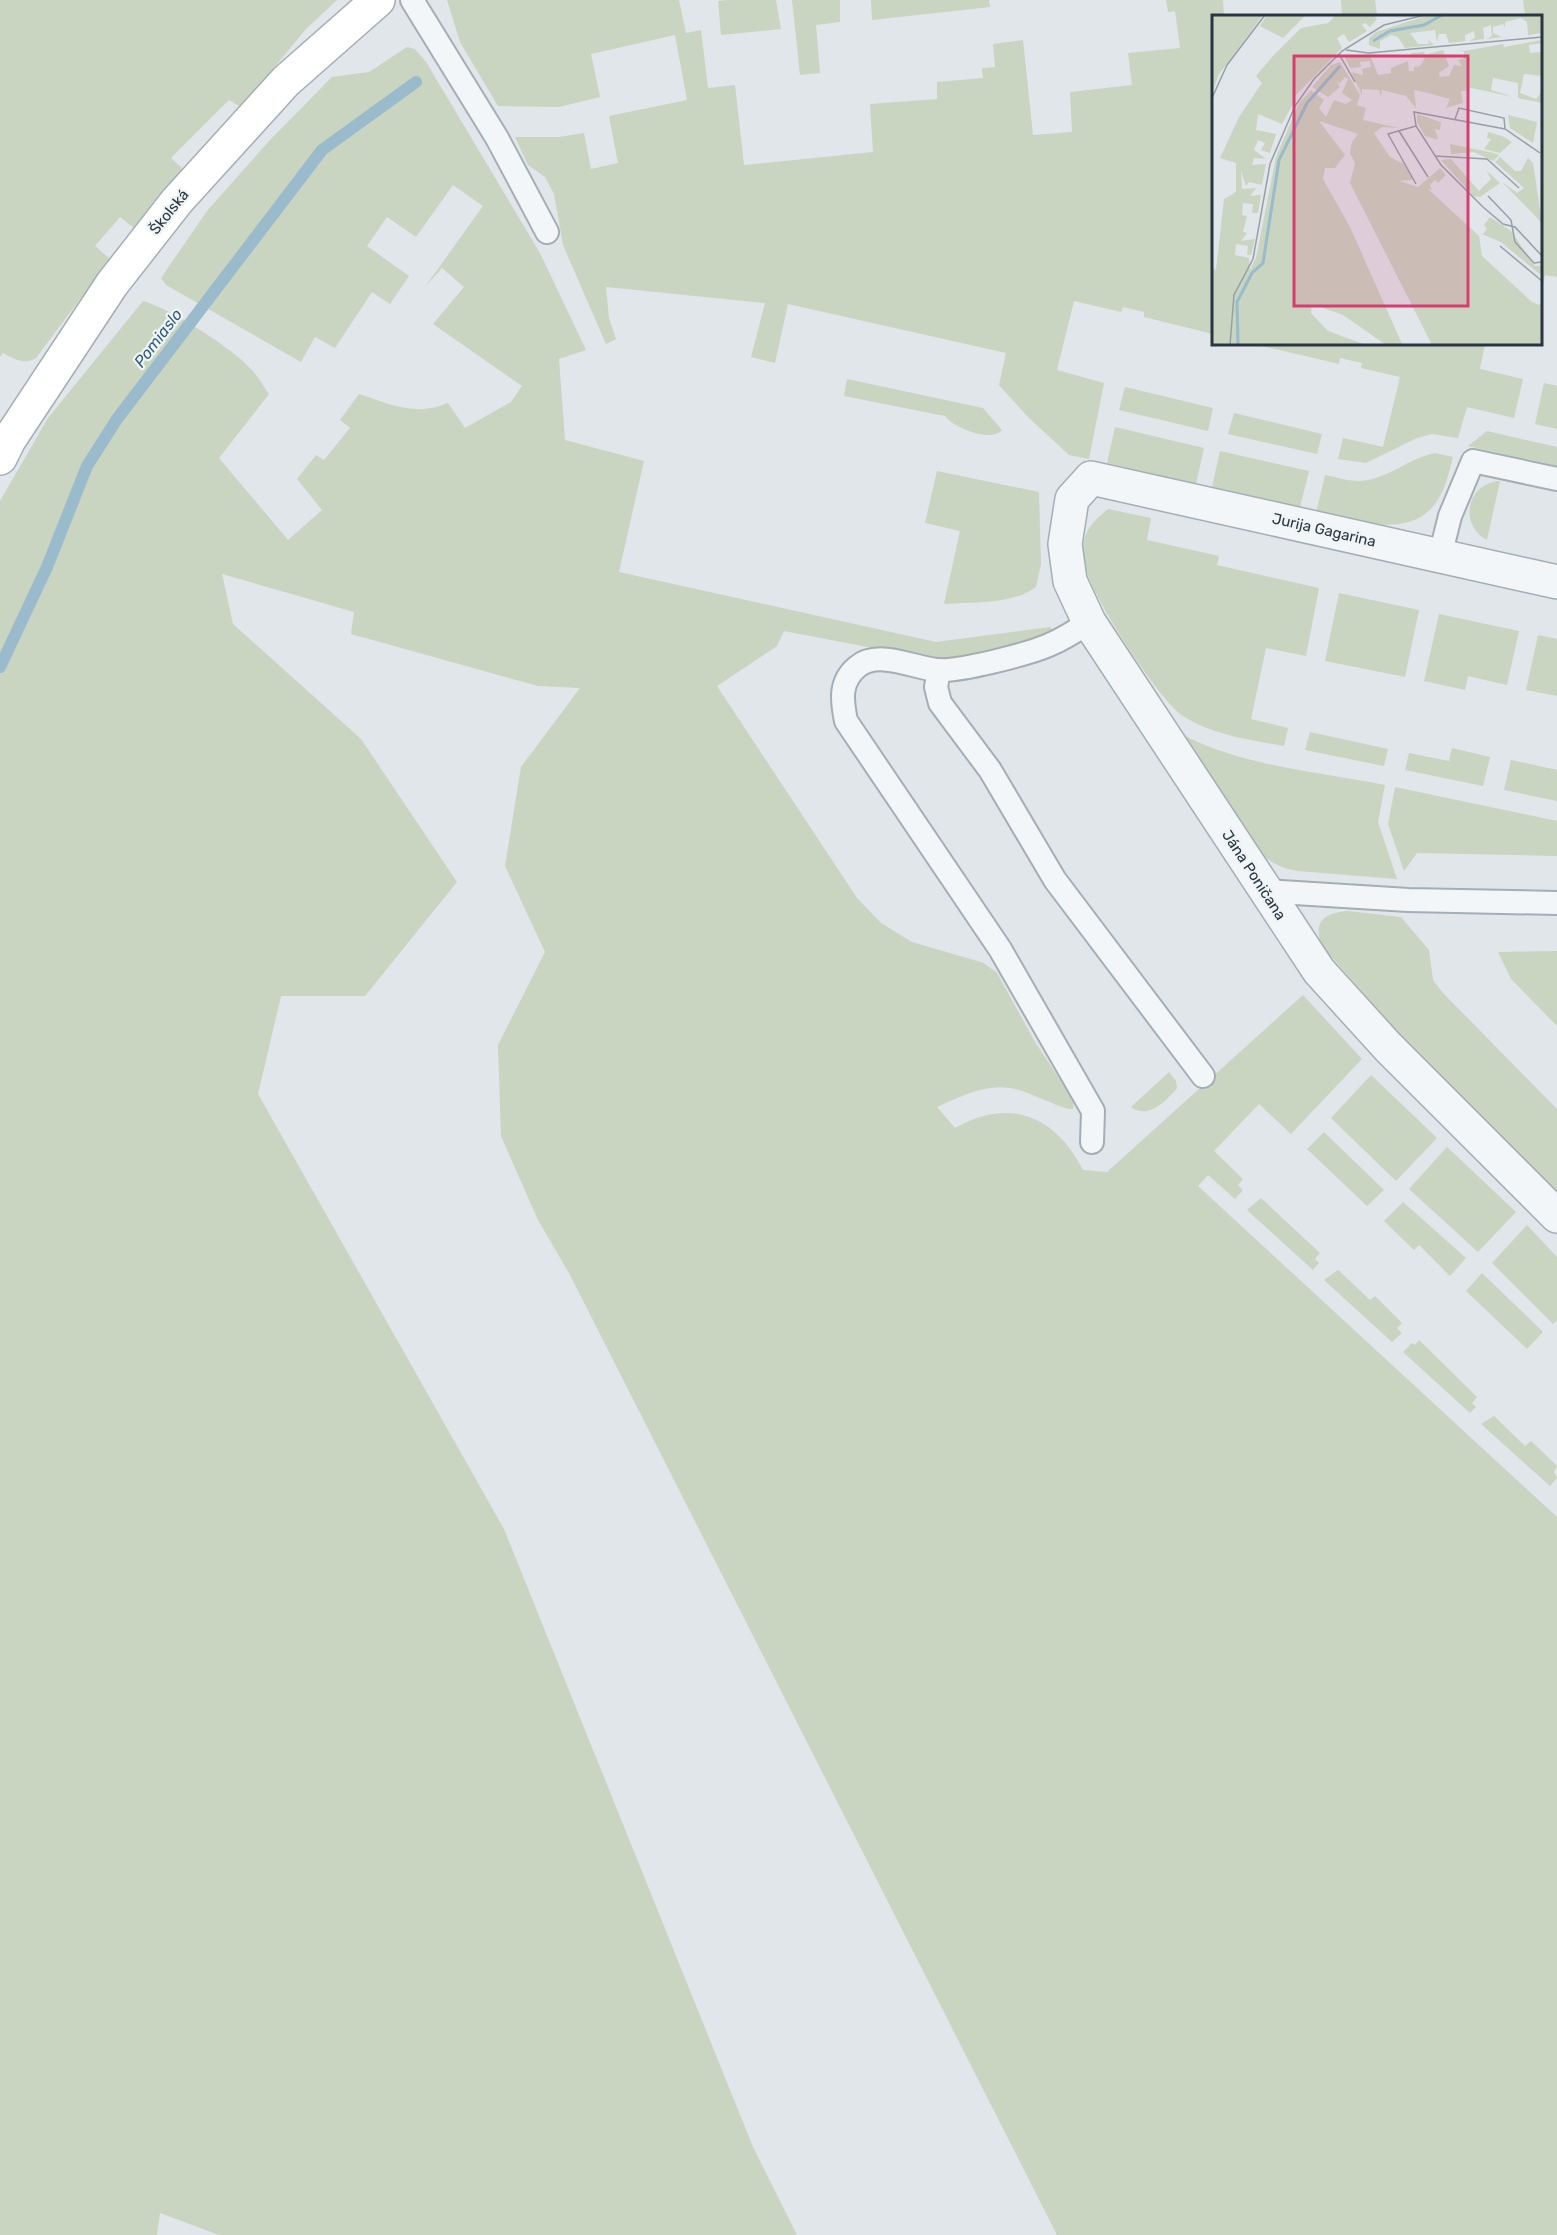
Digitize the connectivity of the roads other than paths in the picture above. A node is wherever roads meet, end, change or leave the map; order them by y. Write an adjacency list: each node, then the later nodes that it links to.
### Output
1 (378, 0): 4 (street, Školská)
2 (412, 0): 3 (lane)
3 (547, 232)
4 (0, 458)
5 (1091, 478): 7 (street, Jurija Gagarina); 9 (street, Jána Poničana)
6 (1557, 479): 7 (lane)
7 (1440, 556): 8 (street, Jurija Gagarina)
8 (1557, 582)
9 (1089, 622): 10 (lane); 11 (street, Jána Poničana)
10 (939, 670): 13 (lane); 14 (lane)
11 (1264, 891): 12 (lane); 15 (street, Jána Poničana)
12 (1557, 903)
13 (1203, 1076)
14 (1092, 1142)
15 (1557, 1216)

